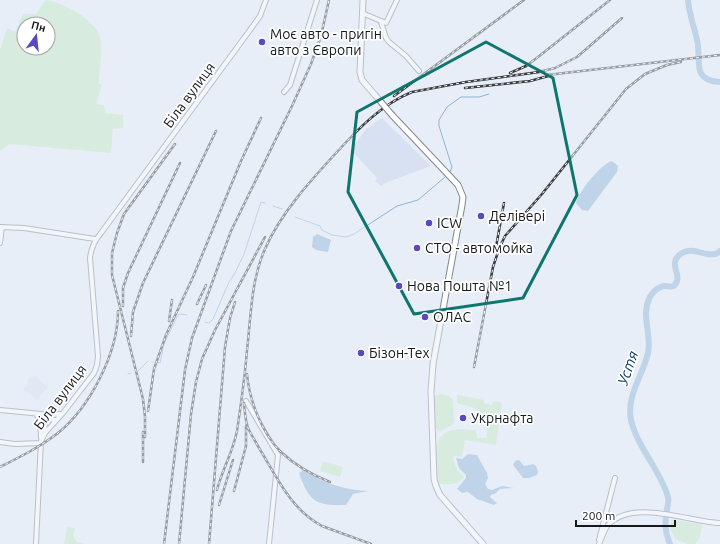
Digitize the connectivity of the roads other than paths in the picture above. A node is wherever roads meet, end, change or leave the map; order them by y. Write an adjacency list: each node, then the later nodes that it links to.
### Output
1 (266, 0): 10 (street, Біла вулиця)
2 (317, 0): 8 (street)
3 (362, 0): 5 (main road)
4 (397, 0): 6 (street)
5 (362, 13): 6 (street); 24 (main road, bridge)
6 (381, 22): 7 (street)
7 (419, 71)
8 (284, 92)
9 (1, 227): 10 (street); 11 (street)
10 (95, 239): 14 (street, Біла вулиця)
11 (0, 243)
12 (246, 401): 23 (street)
13 (0, 410): 15 (street)
14 (63, 413): 15 (street); 16 (street, Біла вулиця)
15 (36, 414): 16 (street); 17 (street); 19 (street)
16 (55, 420): 17 (street, Біла вулиця)
17 (44, 433): 19 (street, Біла вулиця)
18 (0, 442): 19 (street)
19 (40, 442): 22 (street, Біла вулиця)
20 (615, 478): 25 (street)
21 (720, 523): 25 (street)
22 (36, 544)
23 (269, 544)
24 (483, 544)
25 (598, 544)

